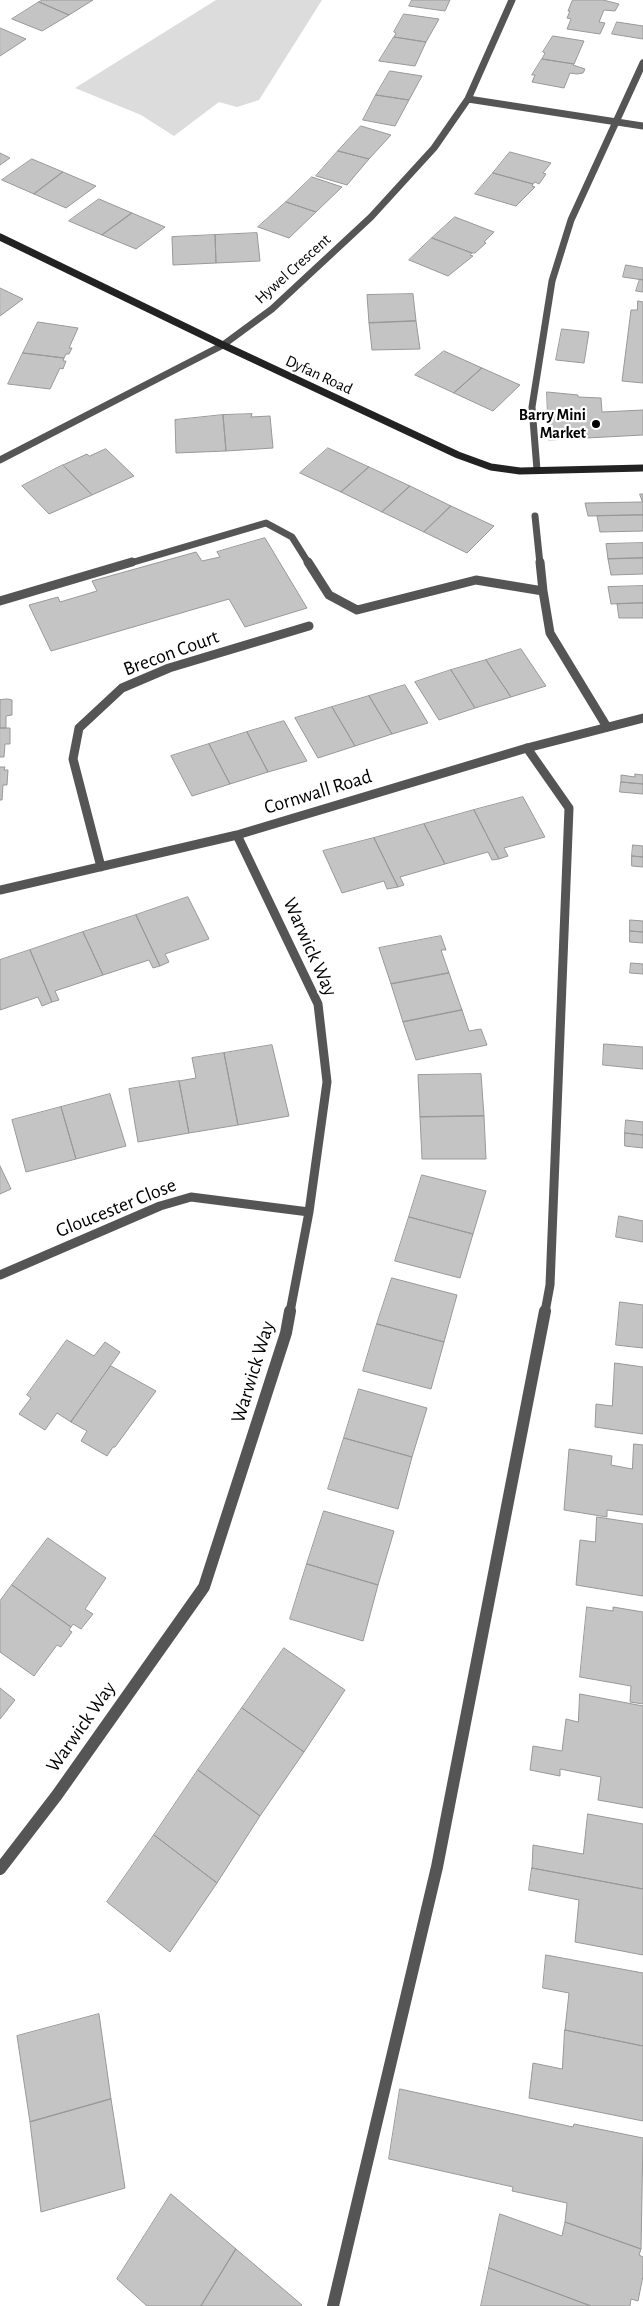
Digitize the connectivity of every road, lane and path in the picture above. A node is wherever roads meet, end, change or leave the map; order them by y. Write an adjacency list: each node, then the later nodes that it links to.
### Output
1 (512, 0): 3 (street, Hywel Crescent)
2 (643, 63): 4 (street)
3 (468, 99): 4 (street); 7 (street, Hywel Crescent)
4 (618, 122): 5 (street); 10 (street)
5 (643, 126)
6 (0, 237): 7 (street, Dyfan Road)
7 (223, 345): 8 (street, Hywel Crescent); 10 (street, Dyfan Road)
8 (0, 460)
9 (643, 468): 10 (street, Dyfan Road)
10 (537, 470)
11 (535, 516): 12 (street)
12 (542, 591): 13 (street); 16 (street)
13 (0, 601)
14 (309, 626): 19 (street, Brecon Court)
15 (643, 718): 16 (street, Cornwall Road)
16 (607, 727): 17 (street, Cornwall Road)
17 (527, 748): 18 (street, Cornwall Road); 24 (street)
18 (237, 834): 19 (street, Cornwall Road); 21 (street, Warwick Way)
19 (101, 867): 20 (street, Cornwall Road)
20 (0, 890)
21 (309, 1212): 22 (street, Gloucester Close); 23 (street, Warwick Way)
22 (0, 1275)
23 (0, 1870)
24 (333, 2306)

